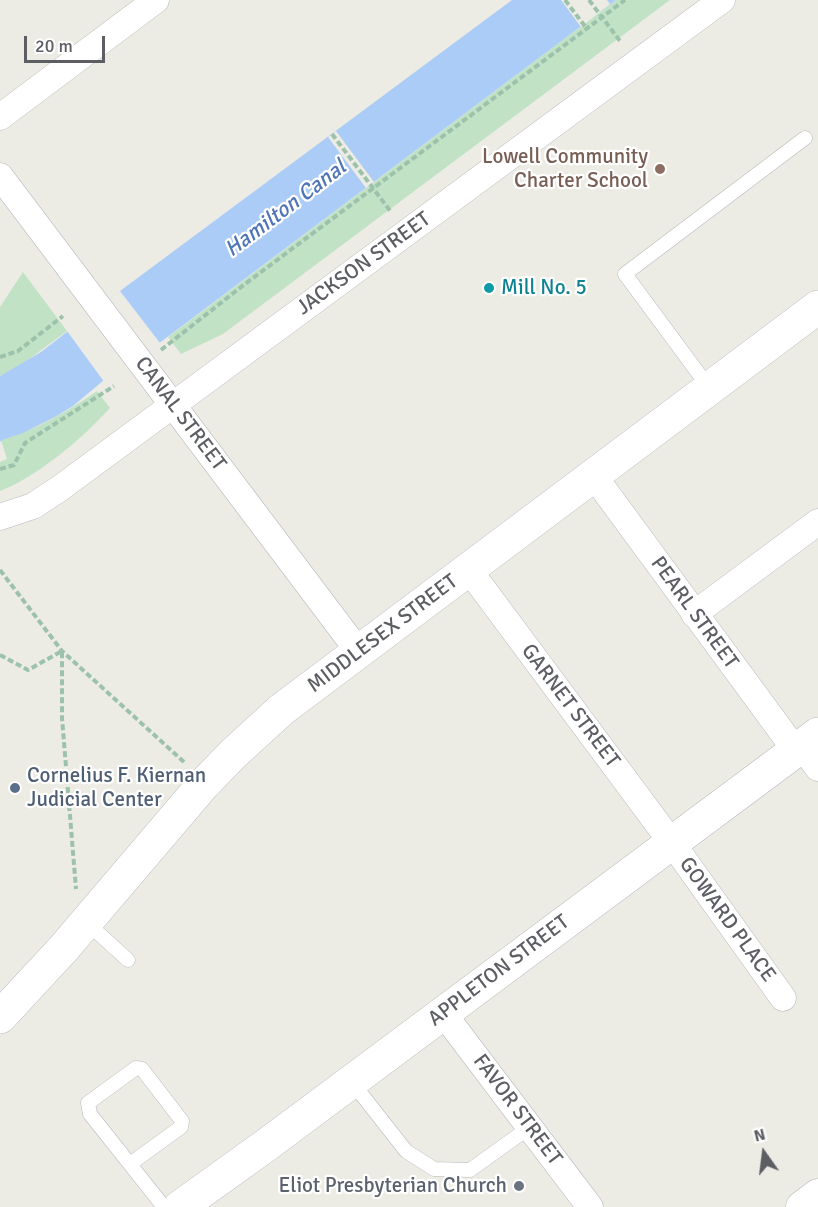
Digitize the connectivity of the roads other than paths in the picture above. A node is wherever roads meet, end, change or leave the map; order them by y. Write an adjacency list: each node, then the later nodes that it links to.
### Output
1 (156, 0): 3 (street)
2 (722, 0): 8 (street, JACKSON STREET)
3 (0, 117)
4 (805, 138): 7 (lane)
5 (0, 176): 8 (street, CANAL STREET)
6 (818, 307): 7 (main road, MIDDLESEX STREET)
7 (710, 389): 9 (main road, MIDDLESEX STREET)
8 (173, 405): 10 (street, JACKSON STREET); 14 (street, CANAL STREET)
9 (594, 476): 12 (main road, MIDDLESEX STREET); 13 (street, PEARL STREET)
10 (0, 517)
11 (818, 522): 13 (street)
12 (469, 570): 14 (main road, MIDDLESEX STREET); 16 (street, GARNET STREET)
13 (694, 614): 15 (street, PEARL STREET)
14 (359, 652): 17 (main road, MIDDLESEX STREET)
15 (808, 750): 16 (main road, APPLETON STREET)
16 (672, 843): 19 (street, GOWARD PLACE); 20 (main road, APPLETON STREET)
17 (86, 922): 18 (lane); 21 (main road, MIDDLESEX STREET)
18 (128, 960)
19 (783, 998)
20 (443, 1013): 22 (main road, APPLETON STREET); 23 (street, FAVOR STREET)
21 (0, 1017)
22 (351, 1082): 23 (lane); 27 (main road, APPLETON STREET)
23 (530, 1127): 28 (street, FAVOR STREET)
24 (130, 1164): 24 (lane); 26 (lane)
25 (818, 1195): 29 (street)
26 (164, 1207)
27 (180, 1207)
28 (590, 1207)
29 (801, 1207)

